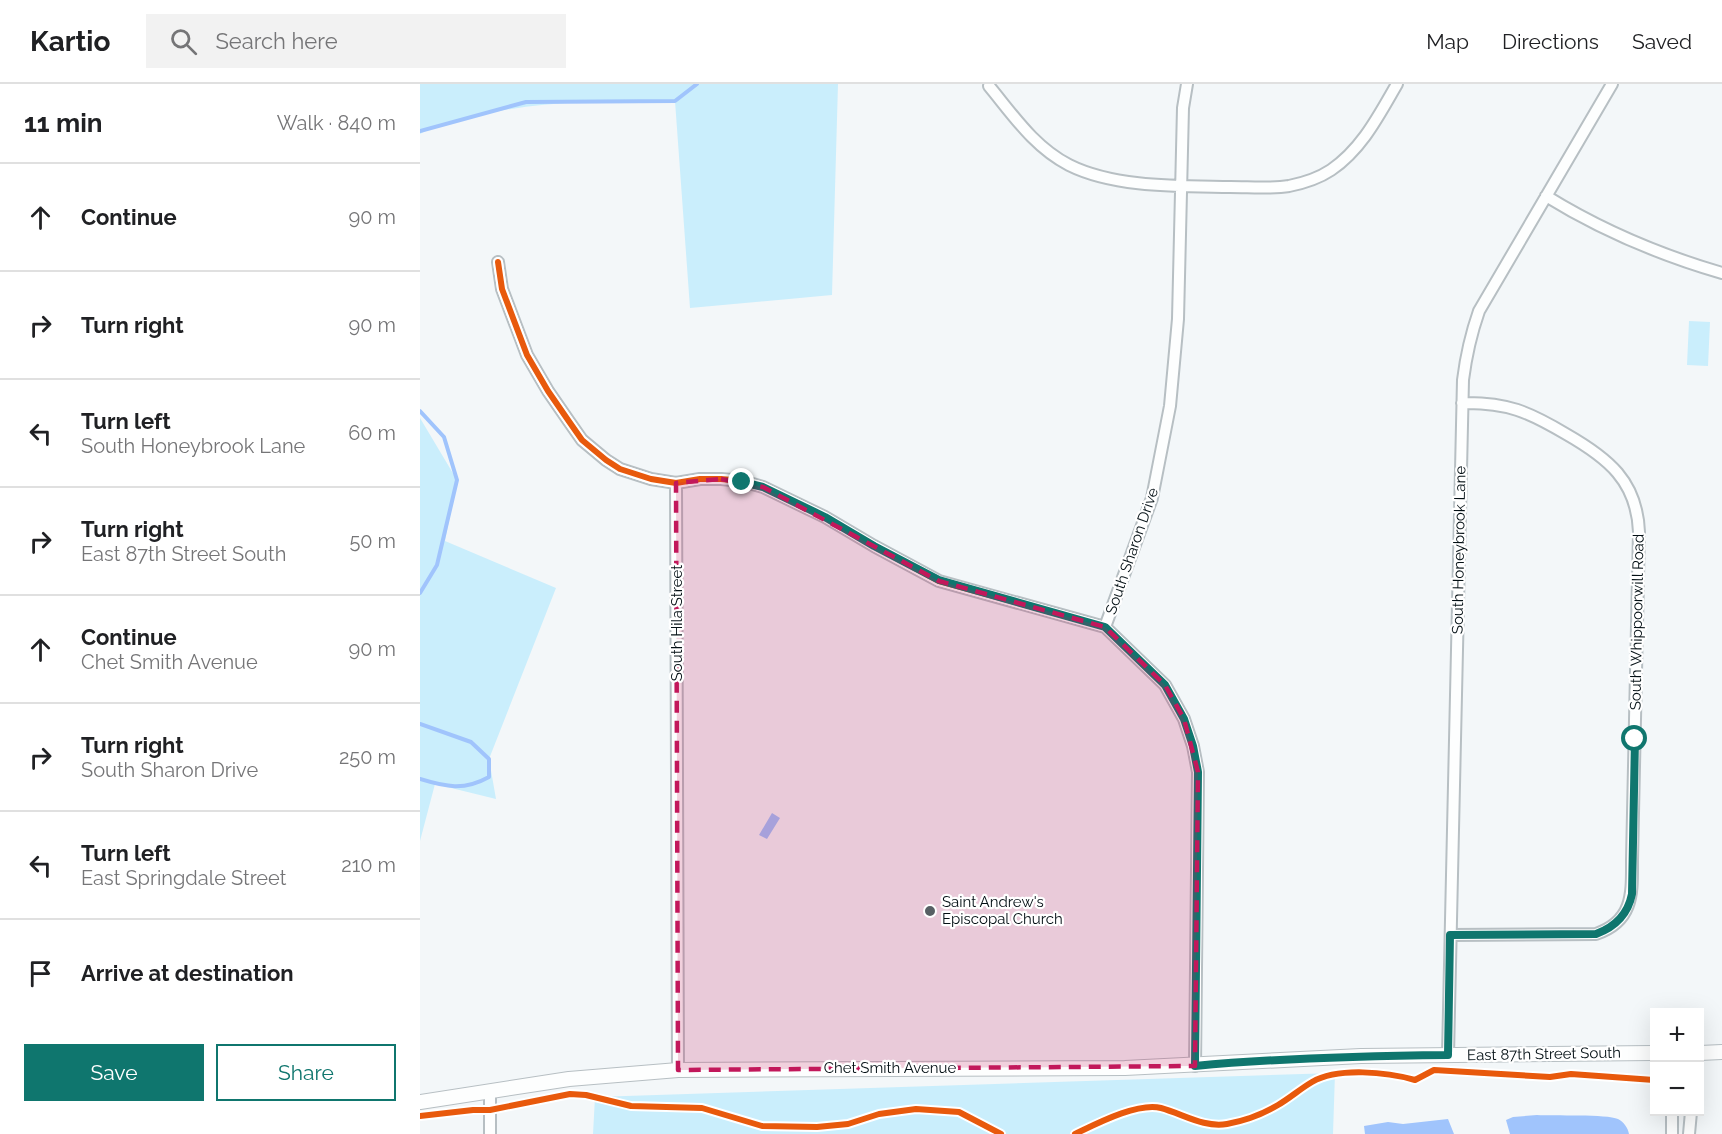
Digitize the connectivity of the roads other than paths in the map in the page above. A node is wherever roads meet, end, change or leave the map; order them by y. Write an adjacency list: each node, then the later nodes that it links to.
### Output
1 (1187, 84): 5 (street, South Sharon Drive)
2 (1397, 84): 5 (street)
3 (1612, 84): 6 (street, South Honeybrook Lane)
4 (989, 86): 5 (street)
5 (1181, 186): 11 (street, South Sharon Drive)
6 (1546, 196): 8 (street); 9 (street, South Honeybrook Lane)
7 (498, 262): 10 (street)
8 (1722, 273)
9 (1462, 403): 12 (street, South Honeybrook Lane); 12 (street, South Whippoorwill Road)
10 (676, 483): 11 (street); 19 (street, South Hila Street)
11 (1105, 627): 18 (street, South Sharon Drive)
12 (1450, 935): 16 (street, South Honeybrook Lane)
13 (1722, 1052): 15 (street)
14 (1650, 1053): 16 (street, East 87th Street South)
15 (1704, 1053)
16 (1448, 1055): 17 (street, East 87th Street South)
17 (1361, 1056): 18 (street, Chet Smith Avenue)
18 (1195, 1066): 19 (street, Chet Smith Avenue)
19 (678, 1070): 20 (street, Chet Smith Avenue)
20 (490, 1091): 21 (street, Chet Smith Avenue); 24 (street)
21 (420, 1102)
22 (1672, 1116): 25 (street)
23 (1691, 1116): 26 (street)
24 (490, 1134)
25 (1672, 1134)
26 (1689, 1134)

